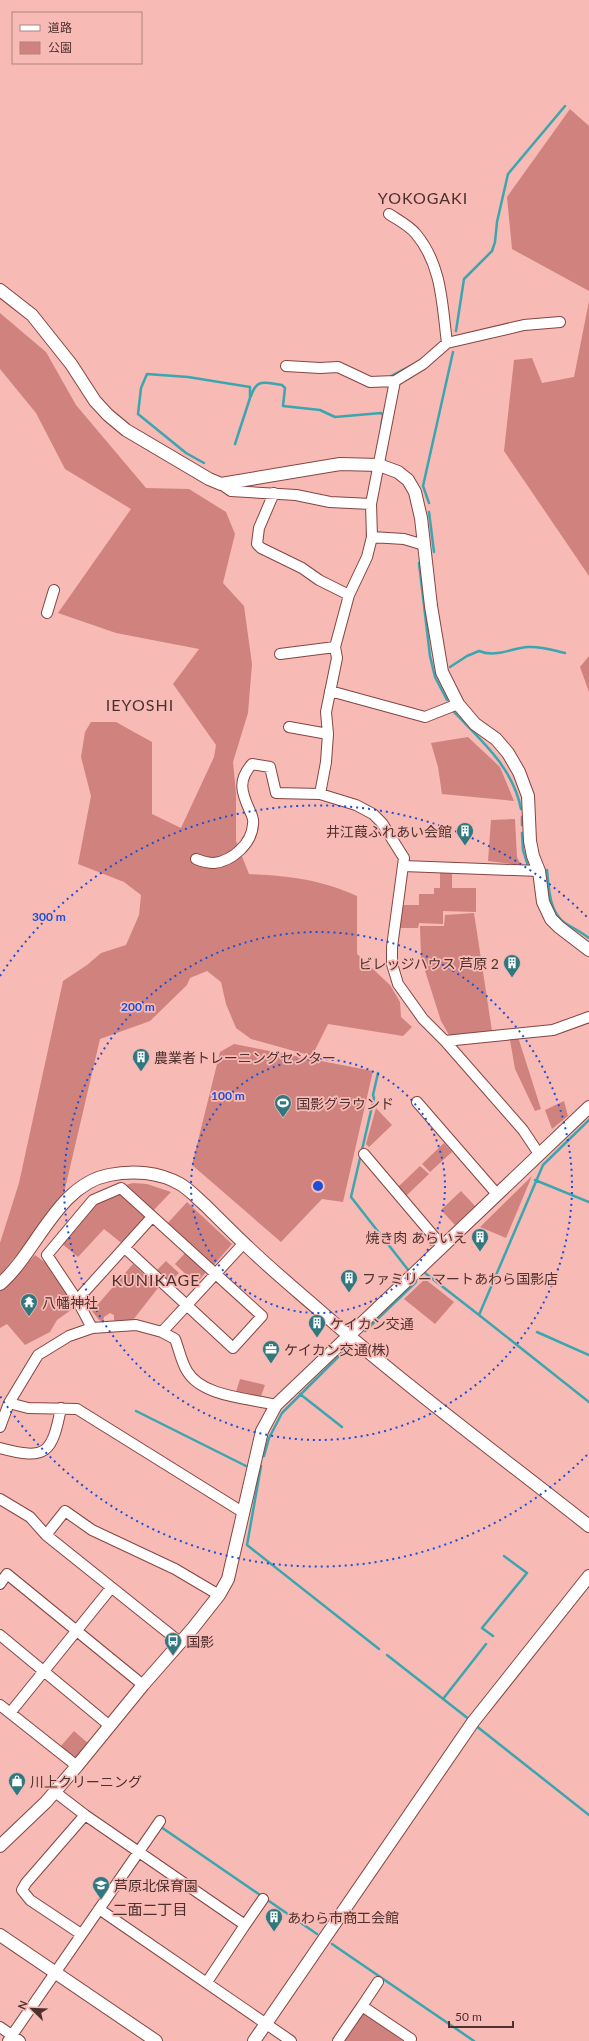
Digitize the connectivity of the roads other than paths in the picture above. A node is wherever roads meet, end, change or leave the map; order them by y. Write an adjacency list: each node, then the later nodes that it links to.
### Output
1 (389, 214): 4 (street)
2 (0, 290): 8 (street)
3 (560, 322): 4 (street)
4 (447, 343): 6 (street)
5 (286, 366): 6 (street)
6 (395, 381): 7 (street)
7 (379, 465): 8 (street); 10 (street); 12 (street)
8 (221, 484): 9 (street)
9 (274, 493): 10 (street); 14 (street)
10 (371, 504): 11 (street)
11 (372, 536): 12 (street); 14 (street)
12 (424, 545): 19 (street)
13 (54, 590): 15 (street)
14 (350, 595): 16 (street)
15 (47, 613)
16 (335, 647): 17 (street); 18 (street)
17 (280, 654)
18 (330, 692): 19 (street); 21 (street)
19 (458, 704): 25 (street)
20 (289, 727): 21 (street)
21 (328, 734): 22 (street)
22 (320, 794): 23 (street); 24 (street)
23 (196, 859)
24 (404, 866): 25 (street); 28 (street)
25 (539, 871): 26 (street)
26 (589, 950)
27 (589, 1017): 28 (street)
28 (445, 1040): 32 (street)
29 (418, 1102): 33 (street)
30 (589, 1107): 32 (street)
31 (364, 1154): 36 (street)
32 (539, 1154): 33 (street)
33 (496, 1193): 36 (street)
34 (152, 1217): 37 (street); 38 (street); 40 (street)
35 (244, 1243): 38 (street); 39 (street); 44 (street)
36 (442, 1246): 44 (street)
37 (125, 1248): 40 (street); 41 (street)
38 (214, 1273): 41 (street); 41 (street)
39 (0, 1284)
40 (77, 1300): 42 (street)
41 (186, 1305): 43 (street)
42 (92, 1328): 43 (street); 45 (street)
43 (162, 1332): 46 (street)
44 (349, 1335): 46 (street); 52 (street)
45 (9, 1403): 47 (street); 48 (street)
46 (276, 1406): 51 (street)
47 (61, 1408): 49 (street); 51 (street)
48 (0, 1428)
49 (0, 1448)
50 (0, 1499): 53 (street)
51 (244, 1513): 57 (street)
52 (589, 1526)
53 (46, 1535): 56 (street); 57 (street)
54 (589, 1576): 81 (street)
55 (0, 1584): 58 (street)
56 (111, 1588): 58 (street); 60 (street)
57 (219, 1595): 60 (street)
58 (77, 1630): 61 (street); 62 (street)
59 (0, 1635): 61 (street)
60 (181, 1643): 62 (street)
61 (45, 1671): 64 (street); 65 (street)
62 (143, 1685): 65 (street)
63 (0, 1705): 64 (street)
64 (10, 1713): 66 (street)
65 (110, 1726): 66 (street)
66 (77, 1766): 67 (street)
67 (55, 1792): 68 (street); 70 (street)
68 (85, 1815): 71 (street); 75 (street)
69 (160, 1821): 71 (street)
70 (0, 1846)
71 (138, 1852): 73 (street); 74 (street)
72 (263, 1899): 74 (street)
73 (99, 1909): 75 (street); 78 (street)
74 (245, 1925): 78 (street)
75 (81, 1934): 77 (street)
76 (0, 1935): 77 (street)
77 (55, 1971): 83 (street); 85 (street)
78 (207, 1982): 81 (street)
79 (378, 1982): 80 (street)
80 (362, 2006): 84 (street); 88 (street)
81 (266, 2023): 86 (street); 87 (street)
82 (0, 2028): 83 (street)
83 (13, 2039)
84 (411, 2040)
85 (156, 2041)
86 (254, 2041)
87 (291, 2041)
88 (338, 2041)

